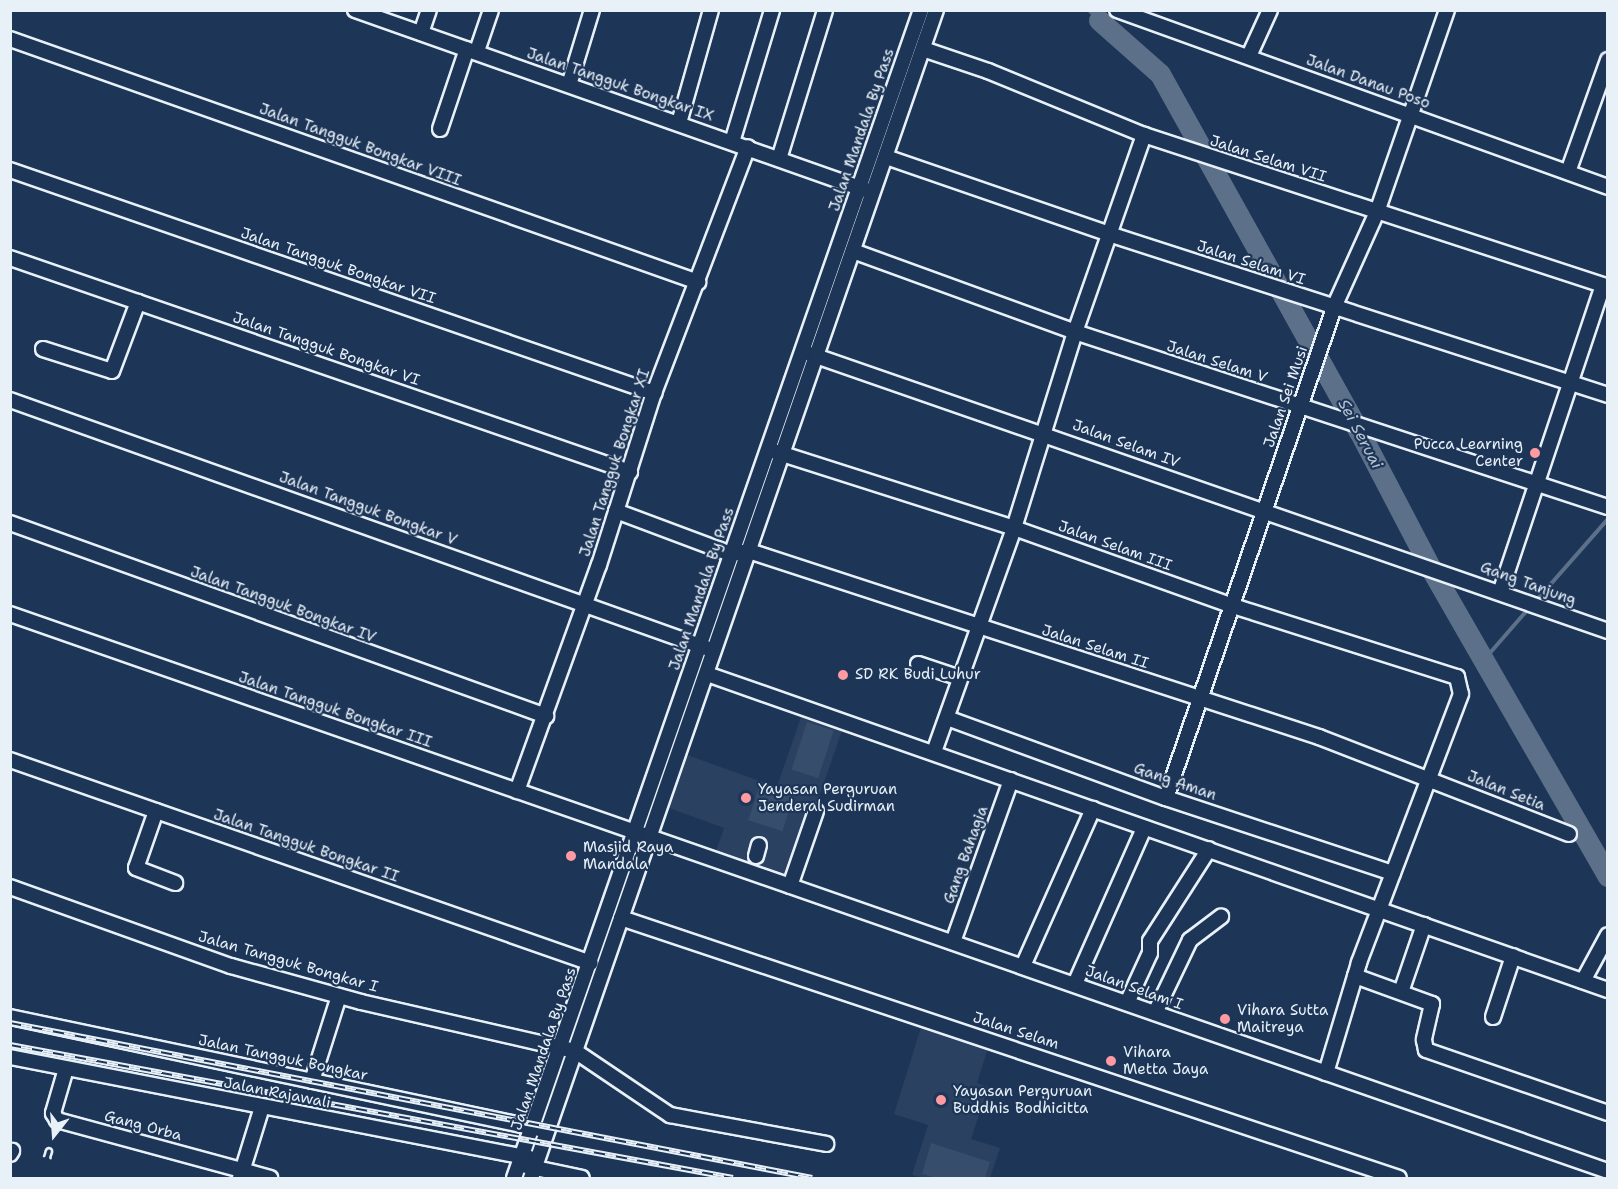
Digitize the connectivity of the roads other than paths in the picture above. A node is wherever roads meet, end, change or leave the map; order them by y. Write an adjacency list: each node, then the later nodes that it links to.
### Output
1 (355, 10): 13 (street, Jalan Tangguk Bongkar IX)
2 (429, 10): 13 (street)
3 (491, 10): 16 (street)
4 (592, 10): 19 (street)
5 (711, 10): 21 (street)
6 (772, 10): 24 (street)
7 (825, 10): 27 (street)
8 (921, 10): 31 (street, Jalan Mandala By Pass)
9 (936, 10): 15 (street, Jalan Mandala By Pass)
10 (1117, 10): 17 (street, Jalan Danau Poso)
11 (1270, 10): 17 (street)
12 (1447, 10): 20 (street, Jalan Sei Musi)
13 (421, 33): 16 (street, Jalan Tangguk Bongkar IX)
14 (10, 39): 37 (street, Jalan Tangguk Bongkar VIII)
15 (923, 49): 23 (street, Jalan Selam VII); 26 (street, Jalan Mandala By Pass)
16 (472, 50): 19 (street, Jalan Tangguk Bongkar IX); 22 (street)
17 (1250, 56): 20 (street, Jalan Danau Poso)
18 (1608, 60): 29 (street)
19 (569, 85): 21 (street, Jalan Tangguk Bongkar IX)
20 (1408, 114): 29 (street, Jalan Danau Poso); 33 (street, Jalan Sei Musi)
21 (679, 123): 24 (street, Jalan Tangguk Bongkar IX)
22 (440, 129)
23 (1144, 135): 33 (street, Jalan Selam VII); 34 (street)
24 (732, 142): 25 (street, Jalan Tangguk Bongkar IX)
25 (748, 147): 27 (street, Jalan Tangguk Bongkar IX); 37 (street, Jalan Tangguk Bongkar XI)
26 (886, 157): 32 (street, Jalan Mandala By Pass); 34 (street, Jalan Selam VI)
27 (779, 159): 31 (street, Jalan Tangguk Bongkar IX)
28 (10, 170): 46 (street, Jalan Tangguk Bongkar VII)
29 (1568, 172): 30 (street, Jalan Danau Poso)
30 (1608, 187)
31 (859, 188): 32 (street, Jalan Tangguk Bongkar IX); 43 (street, Jalan Mandala By Pass)
32 (873, 193): 35 (street, Jalan Mandala By Pass)
33 (1377, 212): 38 (street, Jalan Selam VII); 40 (street, Jalan Sei Musi)
34 (1109, 234): 40 (street, Jalan Selam VI); 41 (street)
35 (853, 251): 41 (street, Jalan Selam V); 44 (street, Jalan Mandala By Pass)
36 (10, 258): 39 (street, Jalan Tangguk Bongkar VI)
37 (698, 282): 46 (street, Jalan Tangguk Bongkar XI)
38 (1605, 287): 45 (street)
39 (138, 302): 42 (street); 52 (street, Jalan Tangguk Bongkar VI)
40 (1335, 305): 45 (street, Jalan Selam VI); 49 (street, Jalan Sei Musi)
41 (1075, 332): 49 (street, Jalan Selam V); 50 (street)
42 (43, 349)
43 (803, 351): 44 (street, Jalan Selam IV); 51 (street, Jalan Mandala By Pass)
44 (817, 356): 50 (street, Jalan Selam IV); 51 (street, Jalan Mandala By Pass)
45 (1573, 382): 47 (street, Jalan Selam VI); 53 (street)
46 (654, 393): 52 (street, Jalan Tangguk Bongkar XI)
47 (1608, 395)
48 (10, 400): 63 (street, Jalan Tangguk Bongkar V)
49 (1300, 406): 53 (street, Jalan Selam V); 55 (street, Jalan Sei Musi)
50 (1044, 432): 55 (street, Jalan Selam IV); 58 (street)
51 (774, 451): 58 (street, Jalan Selam III); 59 (street, Jalan Mandala By Pass); 60 (street, Jalan Mandala By Pass)
52 (630, 472): 56 (street, Jalan Tangguk Bongkar XI)
53 (1539, 484): 54 (street, Jalan Selam V); 62 (street)
54 (1608, 507)
55 (1263, 510): 61 (street, Jalan Selam IV); 64 (street, Jalan Sei Musi)
56 (616, 511): 60 (street); 63 (street, Jalan Tangguk Bongkar XI)
57 (10, 523): 74 (street, Jalan Tangguk Bongkar IV)
58 (1014, 528): 64 (street, Jalan Selam III); 66 (street)
59 (749, 551): 60 (street); 66 (street, Jalan Selam II); 69 (street, Jalan Mandala By Pass)
60 (731, 554): 68 (street, Jalan Mandala By Pass)
61 (1437, 569): 62 (street, Gang Tanjung)
62 (1501, 590): 67 (street, Gang Tanjung)
63 (586, 604): 68 (street, Jalan Tangguk Bongkar V); 74 (street, Jalan Tangguk Bongkar XI)
64 (1233, 606): 73 (street, Jalan Sei Musi); 78 (street, Jalan Selam III)
65 (10, 614): 80 (street, Jalan Tangguk Bongkar III)
66 (979, 627): 72 (street); 73 (street, Jalan Selam II)
67 (1608, 630)
68 (700, 646): 69 (street, Jalan Tangguk Bongkar V); 86 (street, Jalan Mandala By Pass)
69 (714, 651): 71 (street, Jalan Mandala By Pass)
70 (918, 664): 72 (street)
71 (707, 674): 76 (street); 88 (street, Jalan Mandala By Pass)
72 (960, 678): 75 (street)
73 (1202, 698): 78 (street, Jalan Selam II); 81 (street, Jalan Sei Musi)
74 (546, 716): 80 (street, Jalan Tangguk Bongkar XI)
75 (947, 718): 76 (street); 81 (street, Gang Aman)
76 (934, 752): 79 (street)
77 (10, 760): 83 (street, Jalan Tangguk Bongkar II)
78 (1430, 779): 87 (street, Jalan Setia); 90 (street)
79 (1011, 780): 82 (street); 99 (street, Gang Bahagia)
80 (517, 791): 86 (street, Jalan Tangguk Bongkar III)
81 (1166, 798): 90 (street, Gang Aman)
82 (1093, 809): 85 (street); 102 (street)
83 (156, 811): 91 (street); 101 (street, Jalan Tangguk Bongkar II)
84 (816, 811): 92 (street)
85 (1143, 828): 89 (street); 105 (street)
86 (635, 834): 88 (street, Jalan Tangguk Bongkar III); 101 (street, Jalan Mandala By Pass)
87 (1569, 834)
88 (649, 839): 92 (street, Jalan Selam I); 96 (street, Jalan Mandala By Pass)
89 (1209, 849): 94 (street); 109 (street)
90 (1393, 873): 94 (street)
91 (175, 883)
92 (790, 886): 99 (street, Jalan Selam I)
93 (10, 888): 108 (street, Jalan Tangguk Bongkar I)
94 (1379, 913): 97 (street); 103 (street)
95 (1221, 917): 110 (street)
96 (621, 918): 113 (street, Jalan Mandala By Pass); 130 (street, Jalan Selam)
97 (1424, 926): 100 (street); 107 (street)
98 (1608, 935): 104 (street)
99 (952, 942): 102 (street, Jalan Selam I)
100 (1513, 956): 104 (street); 112 (street)
101 (591, 963): 113 (street, Jalan Mandala By Pass)
102 (1023, 966): 105 (street, Jalan Selam I)
103 (1355, 976): 107 (street); 116 (street)
104 (1583, 981): 106 (street)
105 (1075, 984): 109 (street, Jalan Selam I)
106 (1608, 990)
107 (1401, 992): 119 (street)
108 (339, 996): 113 (street, Jalan Tangguk Bongkar I); 117 (street)
109 (1127, 1003): 110 (street, Jalan Selam I)
110 (1155, 1013): 116 (street, Jalan Selam I)
111 (10, 1017): 117 (street, Jalan Tangguk Bongkar)
112 (1493, 1017)
113 (569, 1049): 120 (street, Jalan Mandala By Pass); 121 (street, Jalan Mandala By Pass); 122 (street)
114 (10, 1057): 118 (street, Jalan Rajawali)
115 (65, 1072): 126 (street, Gang Orba)
116 (1326, 1073): 125 (street, Jalan Selam I)
117 (312, 1081): 120 (street, Jalan Tangguk Bongkar)
118 (262, 1107): 123 (street, Jalan Rajawali); 126 (street)
119 (1608, 1113)
120 (533, 1128): 121 (street, Jalan Tangguk Bongkar); 123 (street, Jalan Mandala By Pass)
121 (548, 1130): 124 (street, Jalan Mandala By Pass)
122 (826, 1144)
123 (521, 1160): 124 (street, Jalan Rajawali); 128 (street, Jalan Mandala By Pass)
124 (534, 1169): 129 (street, Jalan Rajawali)
125 (1608, 1171)
126 (242, 1174): 127 (street, Gang Orba)
127 (270, 1179)
128 (514, 1179)
129 (582, 1179)
130 (1399, 1179)

